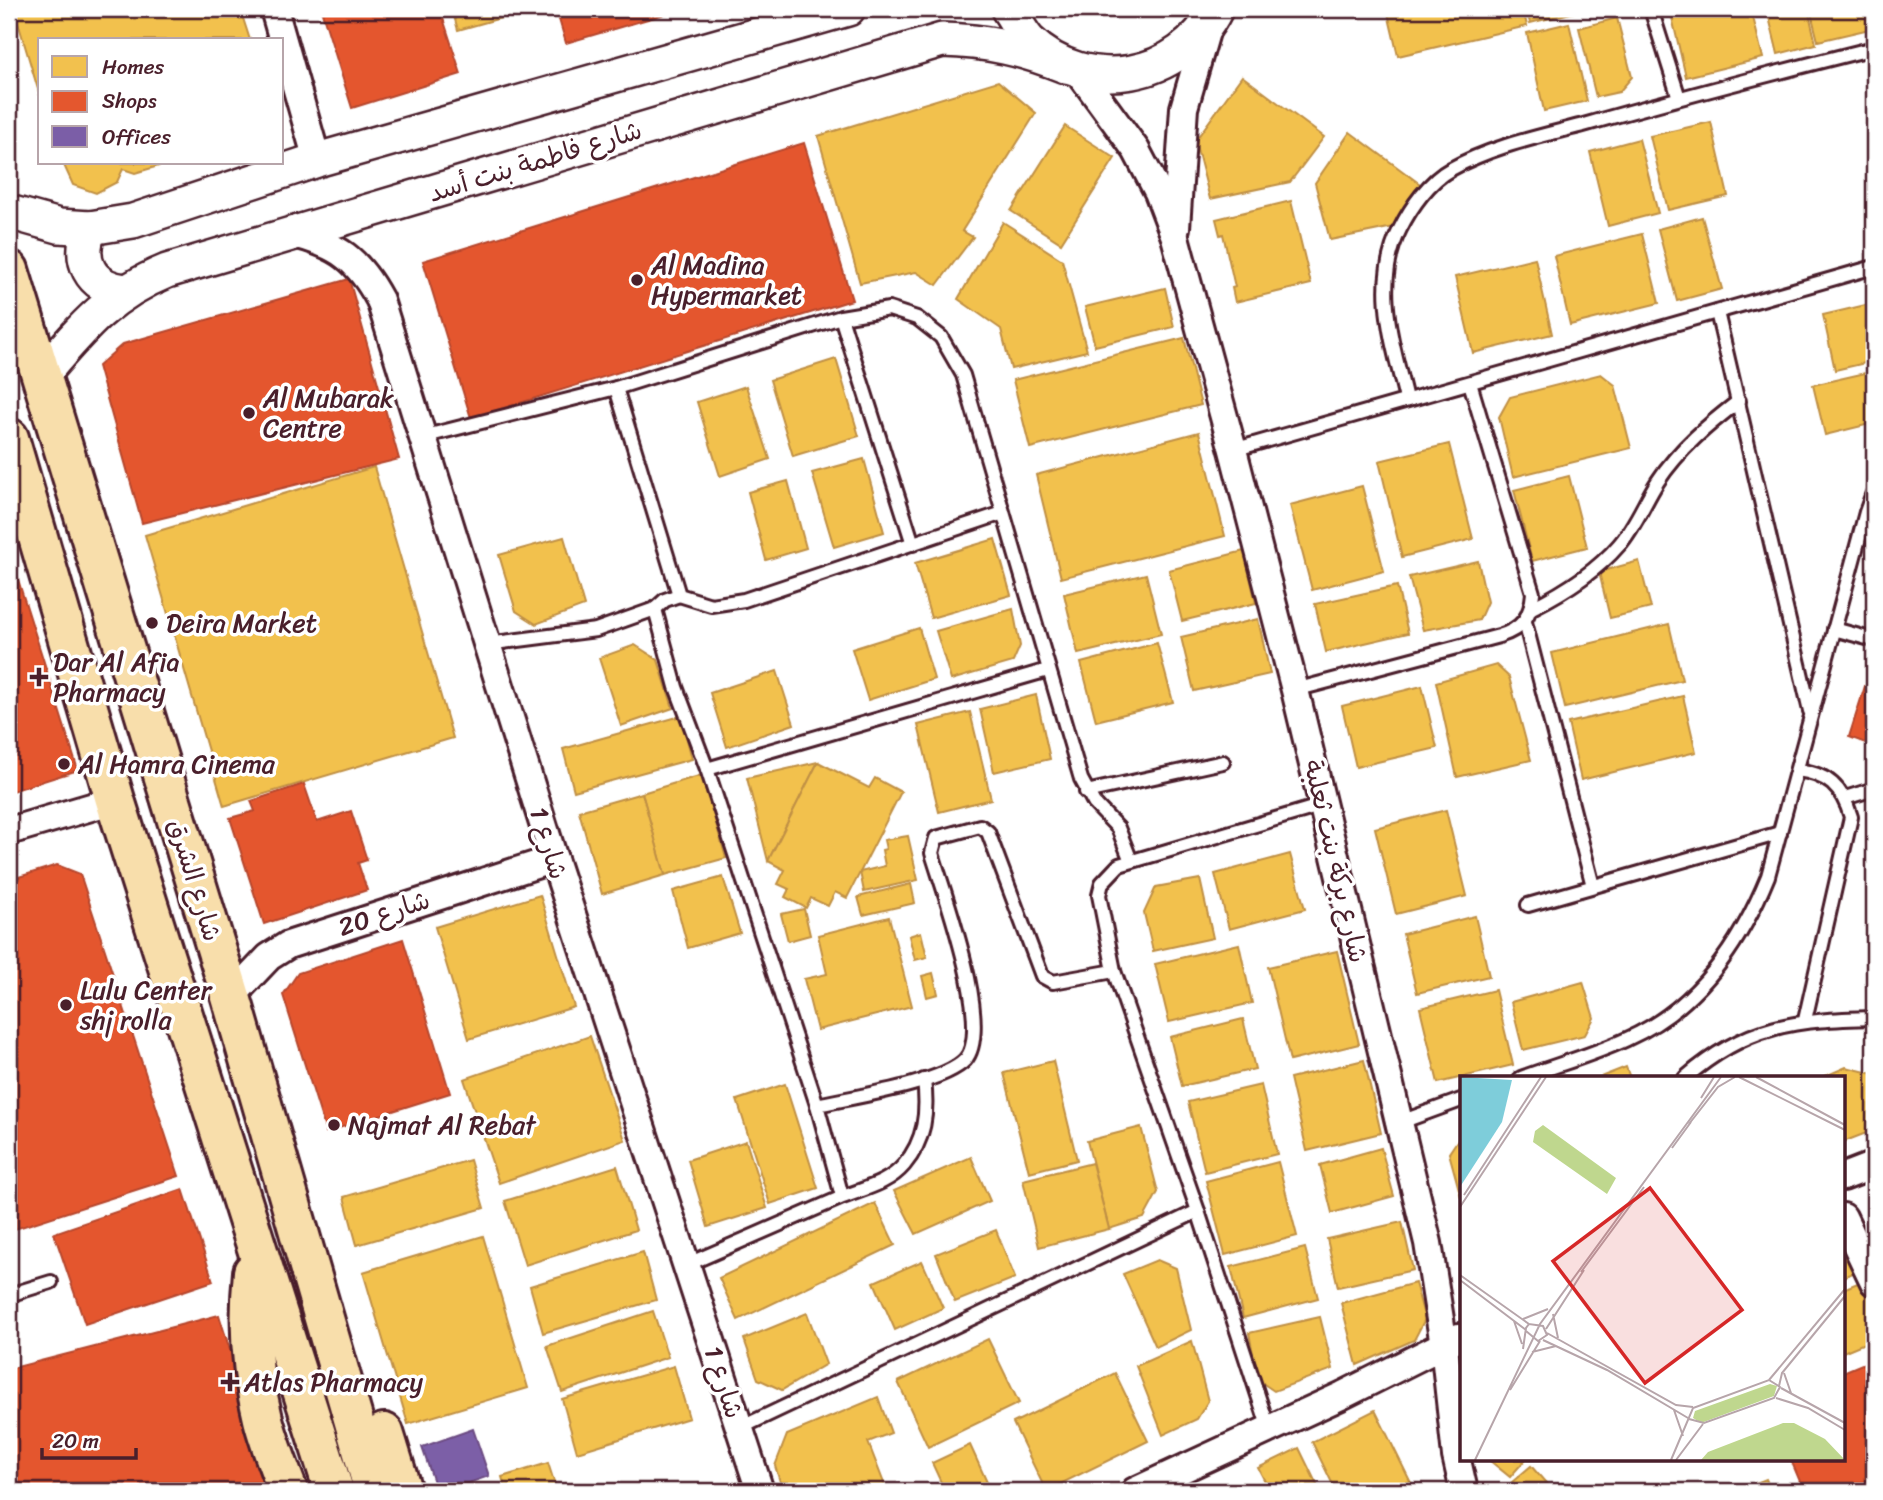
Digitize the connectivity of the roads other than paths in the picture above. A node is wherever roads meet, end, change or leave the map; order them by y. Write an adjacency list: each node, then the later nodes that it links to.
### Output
1 (274, 9): 7 (street)
2 (848, 9): 6 (street)
3 (1008, 9): 10 (street)
4 (1651, 9): 11 (lane)
5 (1212, 16): 10 (street); 16 (street, شارع بركة بنت ثعلبة)
6 (773, 19): 12 (street)
7 (283, 38)
8 (284, 41): 12 (street)
9 (1874, 48): 11 (lane)
10 (1072, 69): 15 (street, شارع فاطمة بنت أسد); 16 (street, شارع بركة بنت ثعلبة)
11 (1679, 98): 25 (lane)
12 (317, 160): 14 (street)
13 (9, 212): 14 (street)
14 (90, 228): 19 (street)
15 (294, 234): 19 (street, شارع فاطمة بنت أسد); 28 (street, شارع 1)
16 (1175, 237): 29 (street, شارع بركة بنت ثعلبة)
17 (1874, 267): 20 (lane)
18 (9, 270): 22 (main road, شارع الشرق)
19 (125, 291): 22 (street, شارع فاطمة بنت أسد)
20 (1717, 312): 23 (lane); 26 (lane)
21 (841, 317): 24 (lane); 32 (lane); 33 (lane)
22 (41, 376): 59 (main road, شارع الشرق)
23 (1470, 383): 25 (lane); 35 (lane)
24 (616, 388): 28 (lane); 34 (lane)
25 (1406, 400): 29 (lane)
26 (1739, 401): 35 (lane); 43 (lane)
27 (9, 438): 30 (main road, شارع الشرق)
28 (422, 438): 40 (street, شارع 1)
29 (1233, 450): 42 (street, شارع بركة بنت ثعلبة)
30 (16, 482): 50 (main road, شارع الشرق)
31 (1874, 490): 38 (lane)
32 (1003, 513): 33 (lane); 41 (lane)
33 (913, 544): 34 (lane)
34 (679, 595): 36 (lane)
35 (1532, 608): 37 (lane)
36 (655, 609): 40 (lane); 45 (lane)
37 (1525, 622): 42 (lane); 56 (lane)
38 (1834, 629): 39 (lane); 43 (lane)
39 (1874, 640)
40 (487, 644): 54 (street, شارع 1)
41 (1048, 670): 45 (lane); 48 (lane)
42 (1295, 690): 51 (street, شارع بركة بنت ثعلبة)
43 (1811, 715): 46 (lane)
44 (1223, 762): 48 (lane)
45 (707, 769): 66 (lane)
46 (1797, 770): 49 (lane); 53 (lane)
47 (1874, 789): 49 (lane)
48 (1086, 792): 55 (lane)
49 (1845, 798): 61 (lane)
50 (116, 800): 52 (street); 74 (main road, شارع الشرق)
51 (1323, 805): 55 (lane); 67 (street, شارع بركة بنت ثعلبة)
52 (9, 831)
53 (1780, 834): 56 (lane); 62 (lane)
54 (554, 859): 59 (street, شارع 20); 75 (street, شارع 1)
55 (1131, 861): 58 (lane)
56 (1593, 886): 57 (lane)
57 (1528, 905)
58 (1114, 971): 64 (lane); 71 (lane)
59 (231, 997): 73 (main road, شارع الشرق)
60 (1874, 1018): 61 (lane)
61 (1805, 1020): 63 (lane)
62 (1526, 1076)
63 (1687, 1076)
64 (924, 1080): 66 (lane); 70 (lane)
65 (1460, 1100): 67 (lane)
66 (817, 1105): 70 (lane)
67 (1398, 1123): 79 (street, شارع بركة بنت ثعلبة)
68 (1874, 1152): 69 (street)
69 (1857, 1171)
70 (842, 1196): 75 (lane)
71 (1198, 1211): 80 (lane); 81 (lane)
72 (1844, 1219): 76 (street)
73 (298, 1231): 84 (main road, شارع الشرق); 85 (main road)
74 (255, 1245): 82 (main road); 83 (main road, شارع الشرق)
75 (686, 1265): 80 (street, شارع 1)
76 (1874, 1282)
77 (51, 1283): 78 (lane)
78 (9, 1295)
79 (1453, 1341): 81 (street); 88 (street, شارع بركة بنت ثعلبة)
80 (740, 1428): 86 (street, شارع 1)
81 (1269, 1429): 87 (street)
82 (288, 1491)
83 (334, 1491)
84 (373, 1491)
85 (402, 1491)
86 (760, 1491)
87 (1135, 1491)
88 (1464, 1491)

